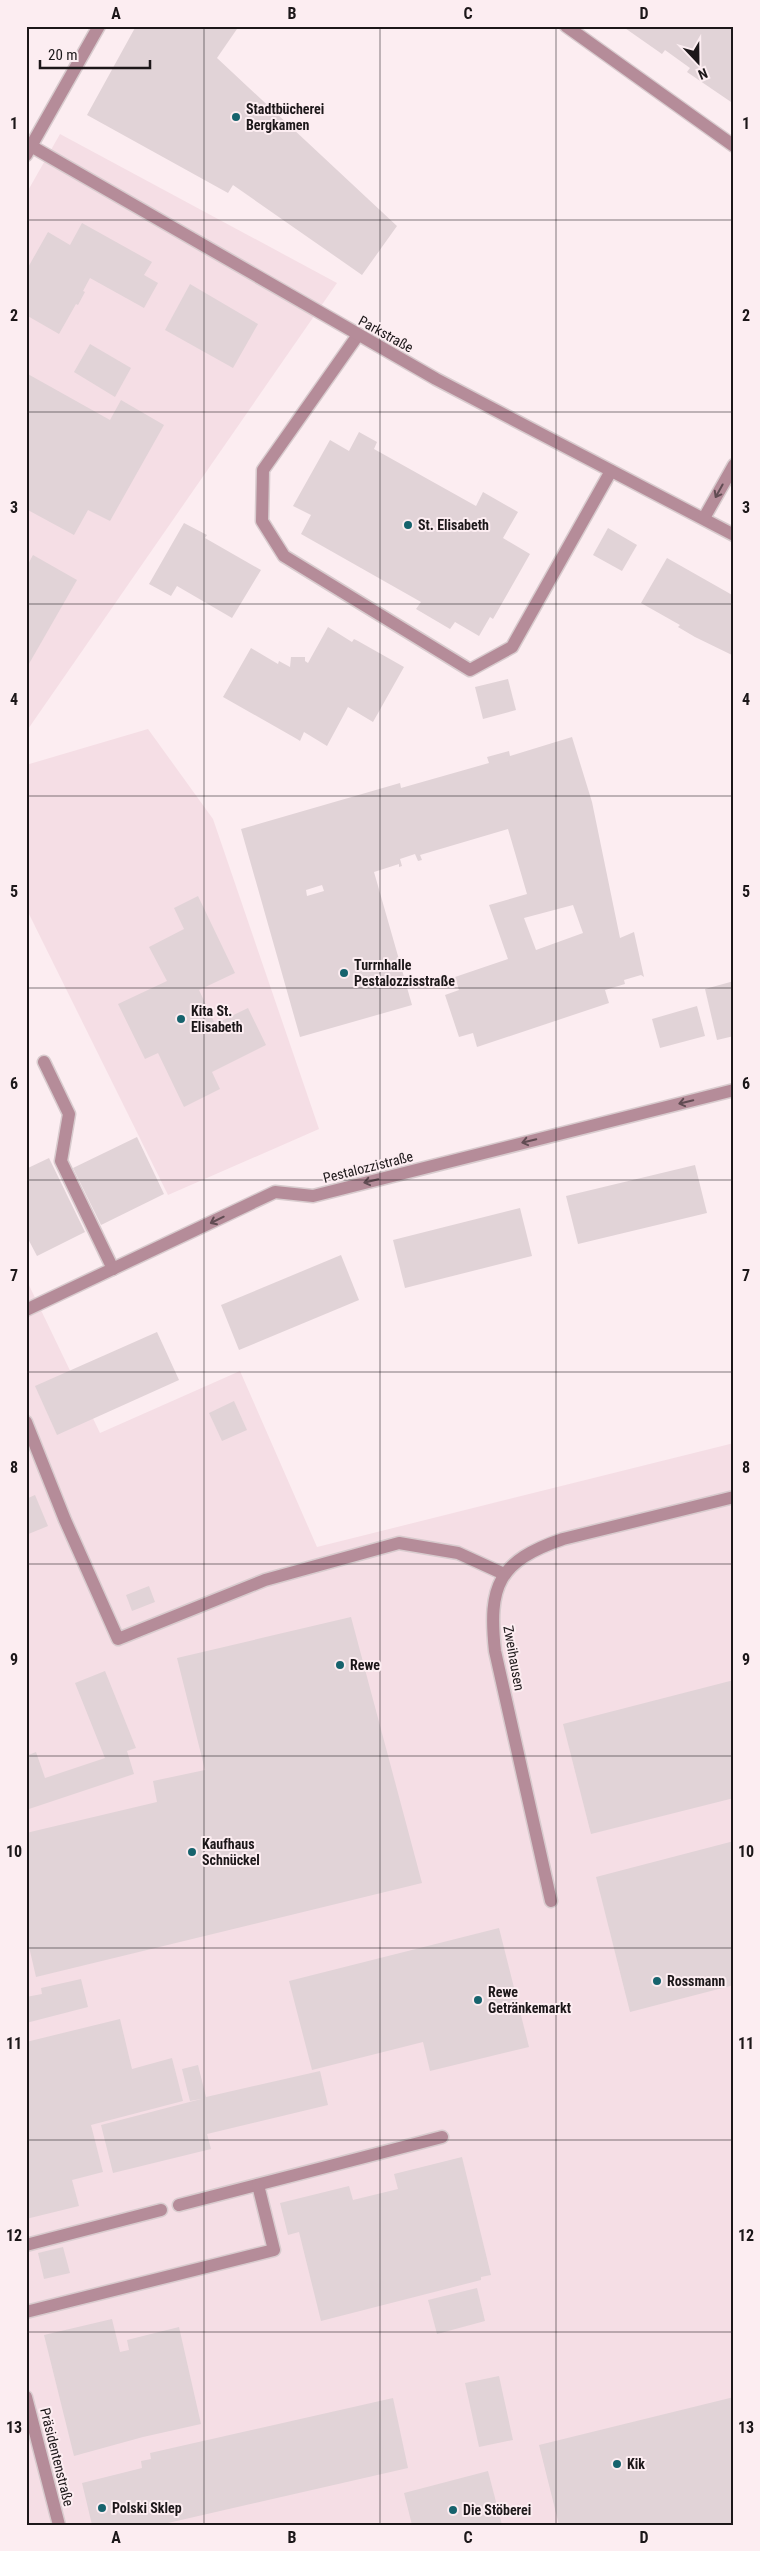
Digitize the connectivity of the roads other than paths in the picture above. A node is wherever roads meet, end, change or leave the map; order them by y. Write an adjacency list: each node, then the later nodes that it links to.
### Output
1 (99, 26): 4 (street)
2 (566, 26): 3 (street)
3 (734, 146)
4 (29, 151): 5 (street, Parkstraße)
5 (358, 335): 7 (street, Parkstraße); 7 (street)
6 (734, 465): 8 (street, one-way to 8)
7 (611, 471): 8 (street, Parkstraße)
8 (704, 518): 9 (street, Parkstraße)
9 (734, 535)
10 (44, 1062): 12 (street)
11 (734, 1090): 12 (street, Pestalozzistraße, one-way to 12)
12 (113, 1269): 13 (street, Pestalozzistraße)
13 (26, 1310)
14 (26, 1422): 16 (street)
15 (734, 1497): 16 (street, Zweihausen)
16 (504, 1574): 17 (street, Zweihausen)
17 (551, 1900)
18 (442, 2137): 19 (street)
19 (258, 2185): 20 (street); 23 (street)
20 (179, 2205)
21 (161, 2210): 22 (street)
22 (26, 2245)
23 (26, 2312)
24 (26, 2397): 25 (street, Präsidentenstraße)
25 (30, 2430): 26 (street, Präsidentenstraße)
26 (59, 2525)

